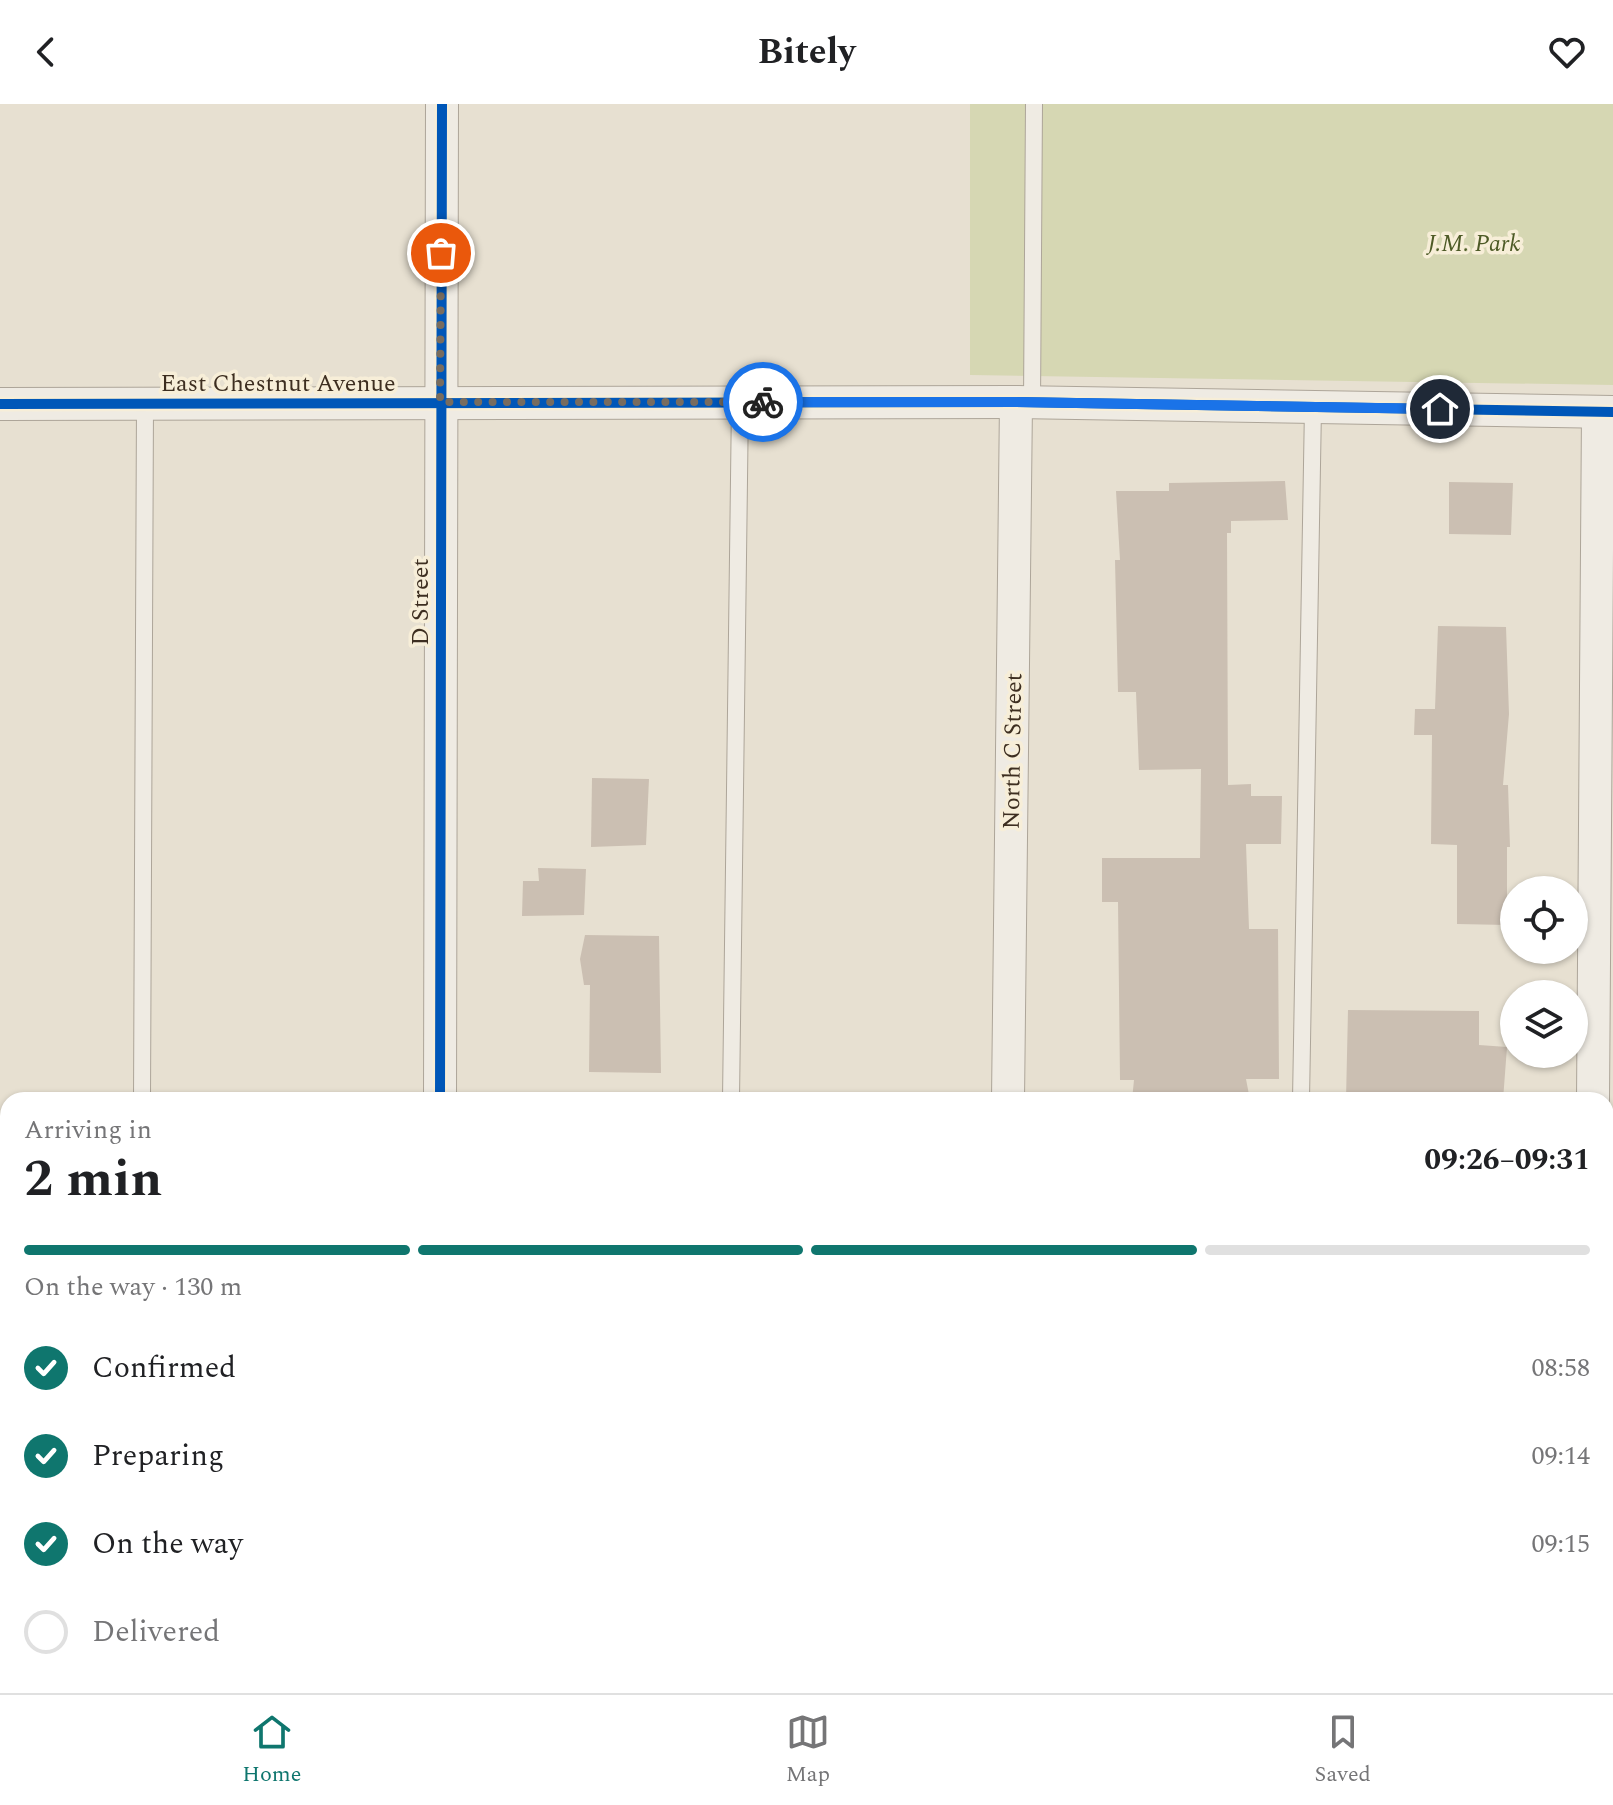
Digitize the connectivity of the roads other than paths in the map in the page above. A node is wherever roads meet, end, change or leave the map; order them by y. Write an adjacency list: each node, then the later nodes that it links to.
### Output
1 (442, 104): 3 (street, D Street)
2 (1034, 104): 5 (lane)
3 (440, 402): 4 (street, East Chestnut Avenue); 7 (street, East Chestnut Avenue); 11 (street, D Street)
4 (740, 402): 5 (street, East Chestnut Avenue); 12 (lane)
5 (1024, 403): 8 (street, East Chestnut Avenue); 13 (street, North C Street)
6 (0, 404): 7 (street, East Chestnut Avenue)
7 (145, 404): 10 (lane)
8 (1313, 407): 9 (street, East Chestnut Avenue); 14 (lane)
9 (1606, 412): 15 (street)
10 (142, 1092)
11 (440, 1092)
12 (731, 1092)
13 (1008, 1092)
14 (1301, 1092)
15 (1593, 1092)

